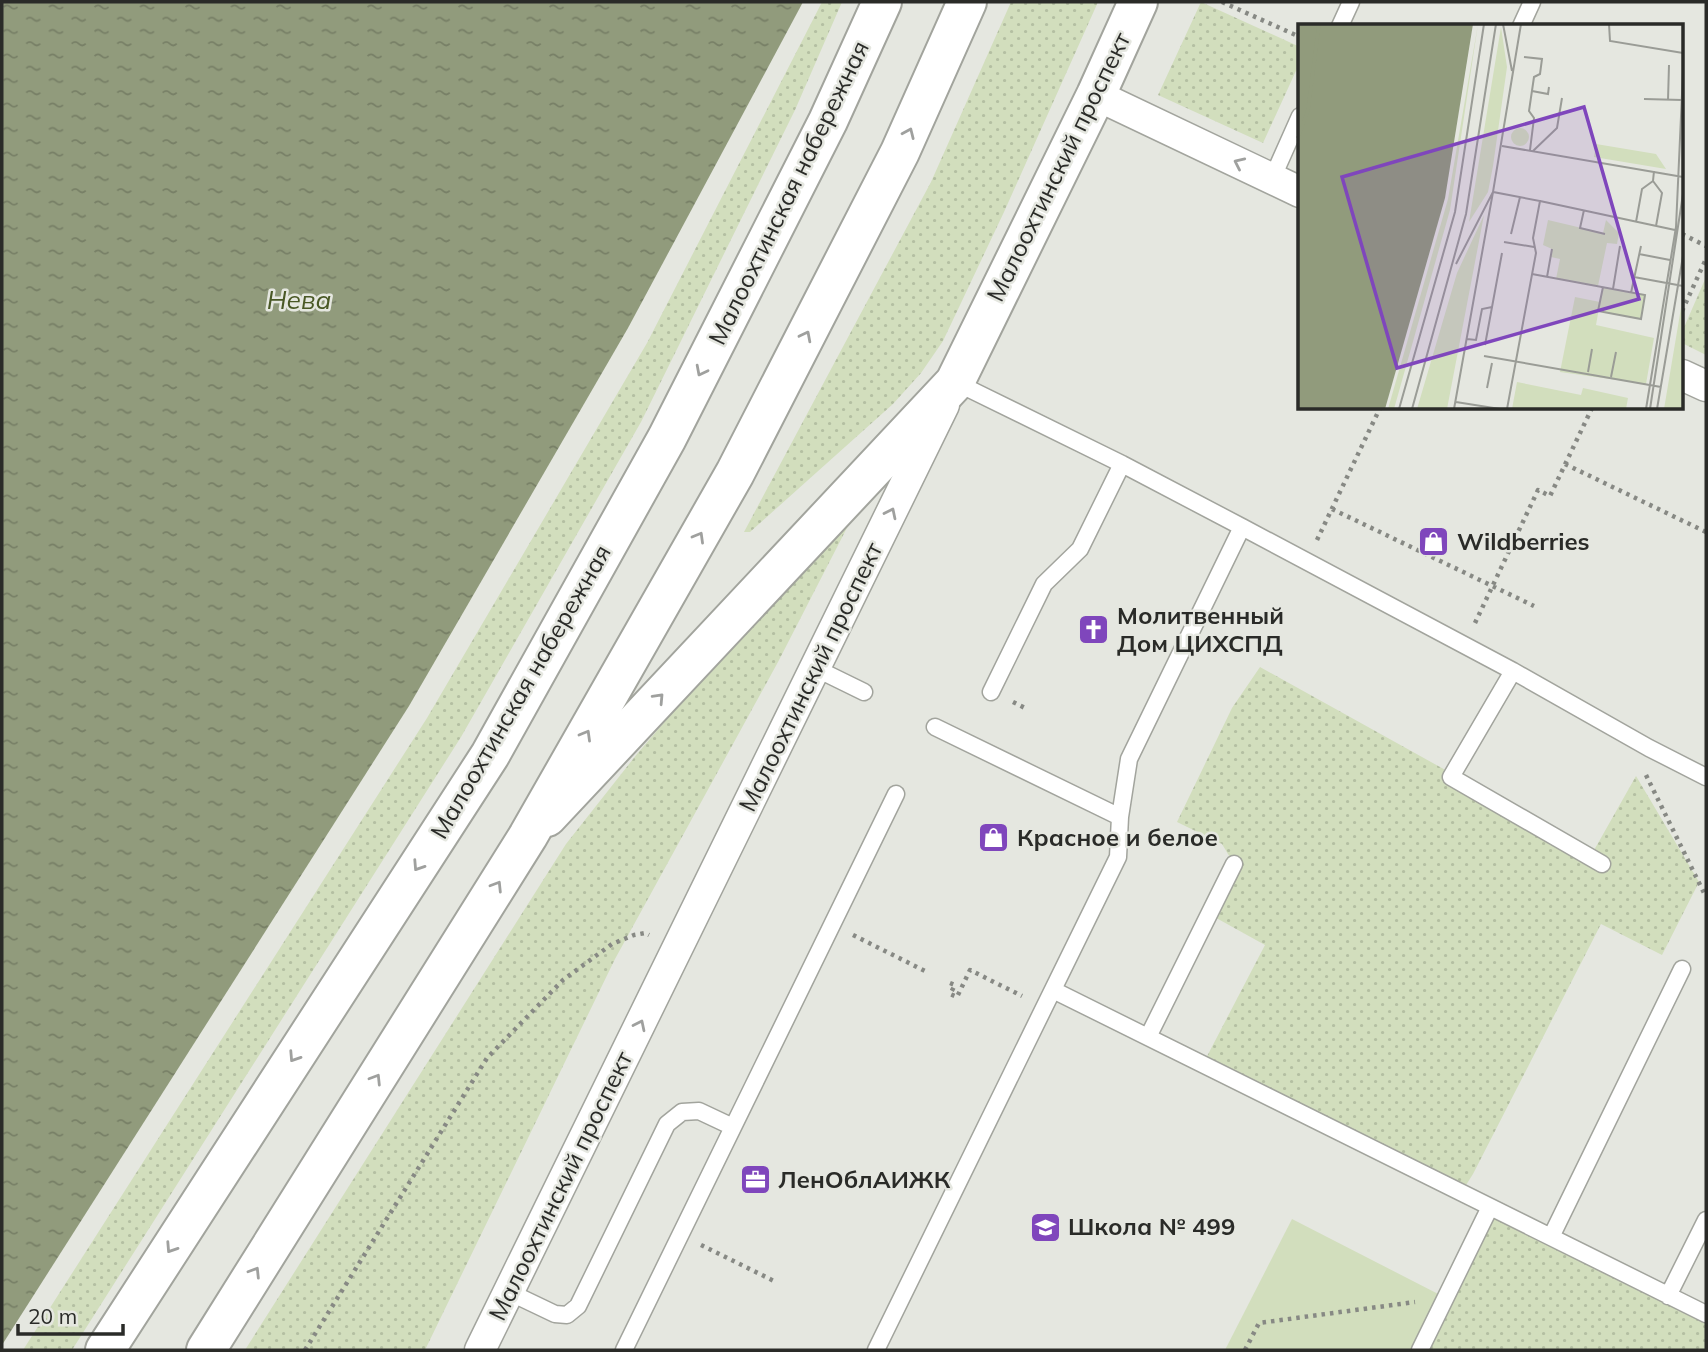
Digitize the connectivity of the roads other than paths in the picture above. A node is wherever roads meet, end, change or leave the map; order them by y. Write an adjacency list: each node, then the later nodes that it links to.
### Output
1 (882, 2): 37 (main road, Малоохтинская набережная, one-way to 37)
2 (967, 2): 24 (main road, one-way to 2)
3 (1138, 2): 8 (main road, Малоохтинский проспект)
4 (1351, 2): 6 (lane)
5 (1532, 2): 7 (lane)
6 (1341, 24)
7 (1522, 24)
8 (1096, 95): 10 (street, one-way to 8); 12 (main road, Малоохтинский проспект)
9 (1298, 132): 10 (lane)
10 (1291, 186)
11 (1684, 375): 13 (street)
12 (956, 382): 14 (lane); 16 (street, Малоохтинский проспект, one-way to 12); 24 (main road, one-way to 12)
13 (1706, 386)
14 (1122, 464): 15 (lane); 19 (lane)
15 (1242, 527): 17 (lane); 23 (lane)
16 (815, 668): 18 (lane); 34 (street, Малоохтинский проспект, one-way to 16)
17 (1513, 671): 21 (lane); 26 (lane)
18 (864, 692)
19 (991, 692)
20 (935, 727): 23 (lane)
21 (1706, 777)
22 (896, 794): 30 (lane)
23 (1120, 817): 28 (lane)
24 (528, 836): 38 (main road, one-way to 24)
25 (1234, 864): 29 (lane)
26 (1602, 864)
27 (1682, 970): 33 (lane)
28 (1053, 990): 29 (lane); 41 (lane)
29 (1148, 1037): 31 (lane)
30 (733, 1127): 34 (lane); 40 (lane)
31 (1490, 1207): 33 (lane); 42 (lane)
32 (1706, 1220): 35 (lane)
33 (1551, 1237): 35 (lane)
34 (509, 1292): 39 (street, Малоохтинский проспект)
35 (1668, 1296): 36 (lane)
36 (1706, 1314)
37 (105, 1350)
38 (206, 1350)
39 (480, 1350)
40 (624, 1350)
41 (876, 1350)
42 (1420, 1350)

